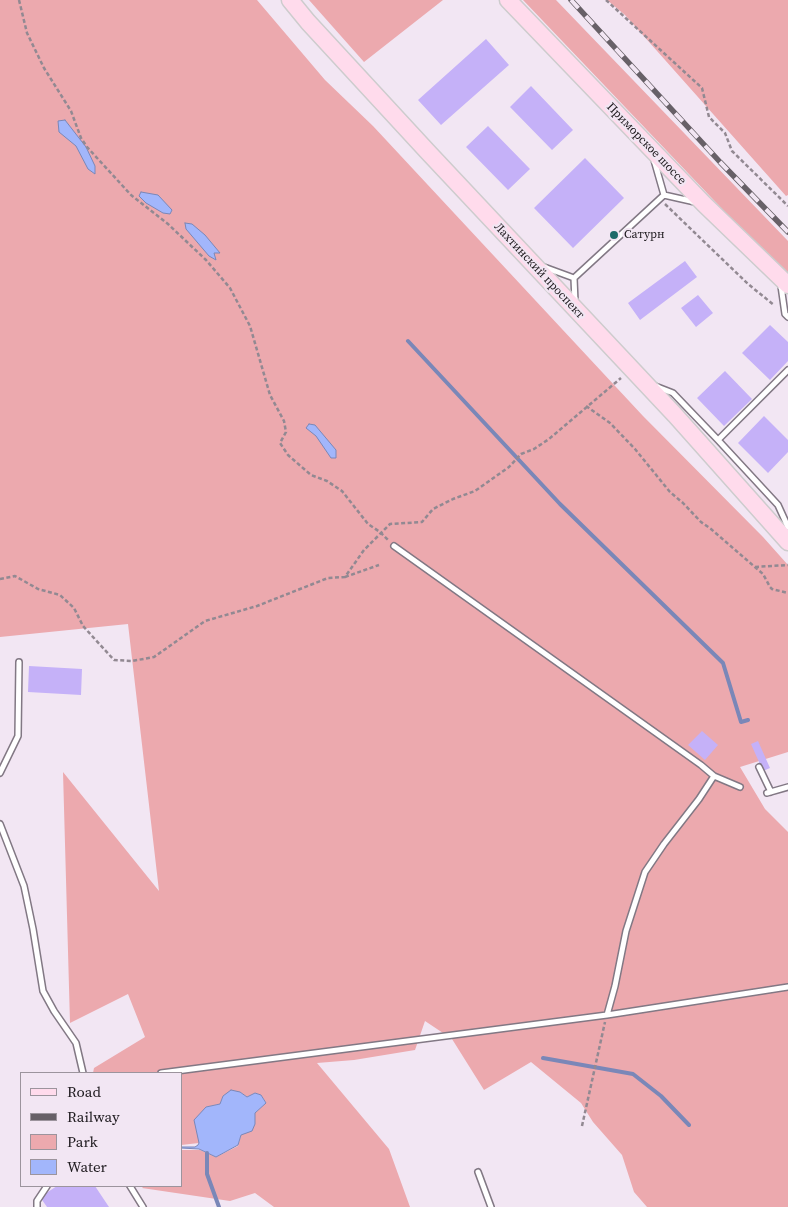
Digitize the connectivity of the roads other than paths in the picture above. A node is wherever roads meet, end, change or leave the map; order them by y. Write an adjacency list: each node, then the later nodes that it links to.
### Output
1 (291, 0): 6 (main road, Лахтинский проспект)
2 (508, 0): 3 (main road, Приморское шоссе)
3 (652, 151): 4 (lane); 5 (main road, Приморское шоссе)
4 (662, 197): 5 (lane); 7 (lane)
5 (704, 204): 8 (main road, Приморское шоссе)
6 (531, 263): 7 (lane); 9 (main road, Лахтинский проспект)
7 (574, 278): 9 (lane)
8 (784, 281): 10 (lane)
9 (576, 310): 12 (main road, Лахтинский проспект)
10 (787, 315)
11 (788, 370): 13 (lane)
12 (641, 380): 13 (lane); 15 (main road, Лахтинский проспект)
13 (718, 440): 14 (lane)
14 (788, 527)
15 (788, 542)
16 (394, 546): 20 (lane)
17 (19, 662): 19 (lane)
18 (759, 767): 22 (lane)
19 (0, 773)
20 (714, 776): 21 (lane); 25 (lane)
21 (740, 787)
22 (788, 788)
23 (0, 824): 26 (lane)
24 (788, 987): 25 (lane)
25 (606, 1015): 27 (lane)
26 (83, 1072)
27 (168, 1072)
28 (478, 1172): 33 (lane)
29 (46, 1187): 31 (lane)
30 (131, 1187): 32 (lane)
31 (37, 1207)
32 (143, 1207)
33 (491, 1207)

